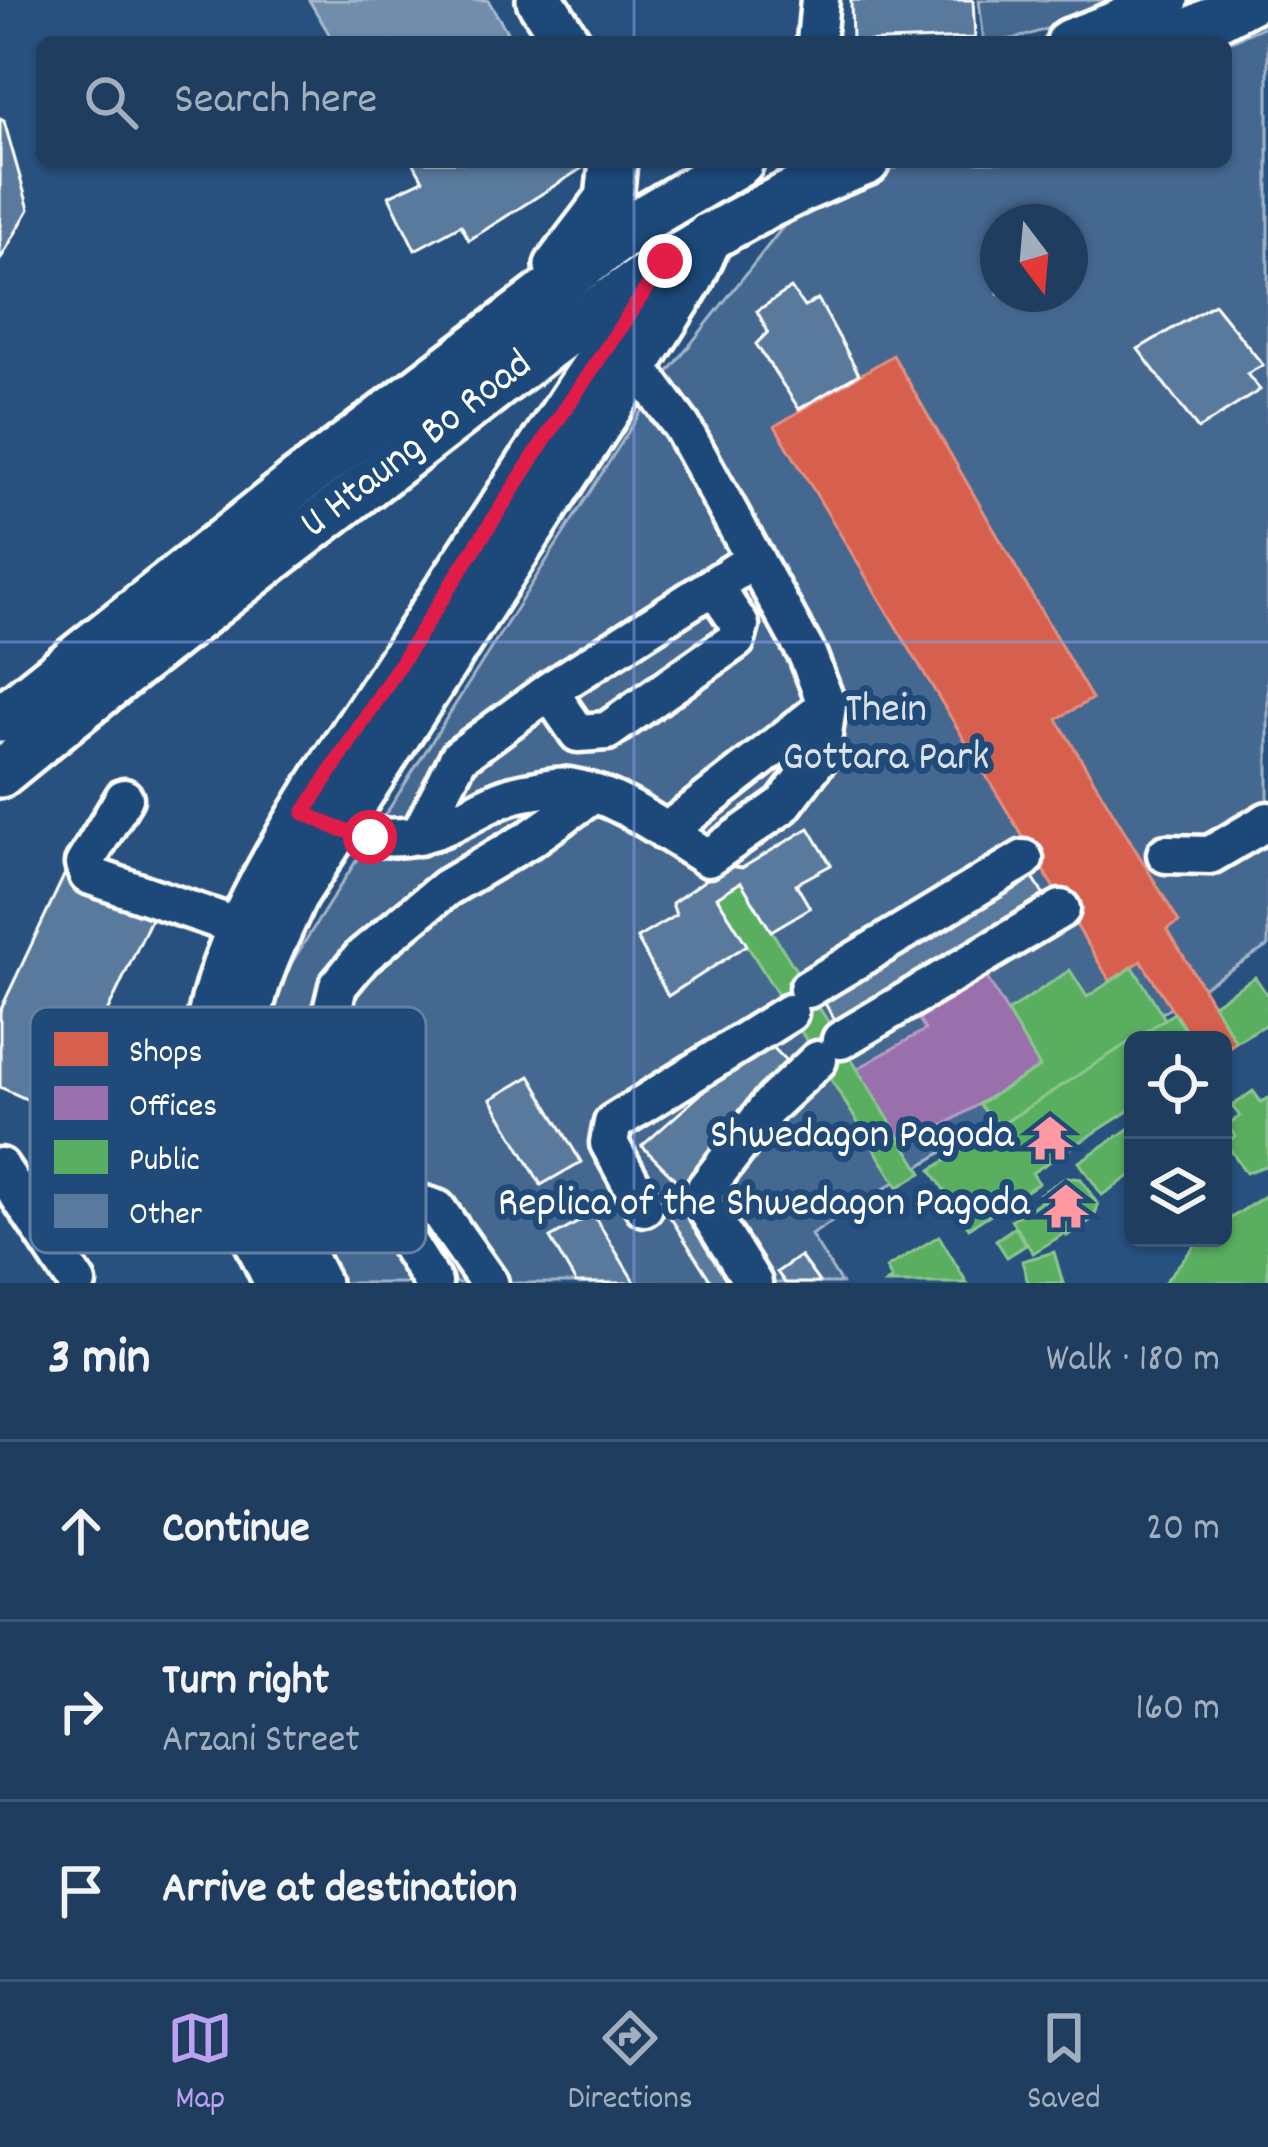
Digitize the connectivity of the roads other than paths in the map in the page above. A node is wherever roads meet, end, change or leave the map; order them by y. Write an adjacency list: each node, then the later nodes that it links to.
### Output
1 (540, 0): 6 (main road)
2 (820, 0): 7 (street)
3 (1165, 0): 5 (main road)
4 (1251, 0): 10 (main road)
5 (1123, 22): 8 (main road); 9 (main road)
6 (563, 36)
7 (817, 36)
8 (1071, 36)
9 (1086, 36)
10 (1182, 36)
11 (617, 168): 19 (main road)
12 (621, 168): 16 (main road)
13 (716, 168): 15 (main road, U Htaung Bo Road)
14 (850, 168): 17 (main road, U Htaung Bo Road)
15 (679, 177): 16 (main road, U Htaung Bo Road); 17 (main road)
16 (648, 216): 18 (main road); 19 (main road, U Htaung Bo Road)
17 (710, 235): 18 (main road, U Htaung Bo Road); 20 (main road)
18 (665, 261): 21 (main road, U Htaung Bo Road); 22 (main road)
19 (500, 331): 27 (main road, U Htaung Bo Road)
20 (636, 365): 23 (street); 31 (main road)
21 (502, 382): 22 (main road); 28 (main road, U Htaung Bo Road)
22 (549, 433): 31 (main road)
23 (755, 559): 24 (street); 26 (street)
24 (715, 588): 25 (street); 25 (street)
25 (549, 691): 34 (street)
26 (827, 706): 33 (street); 33 (street)
27 (0, 719)
28 (0, 774)
29 (592, 795): 33 (street); 34 (street); 41 (street)
30 (124, 798): 38 (street)
31 (320, 821): 34 (street); 38 (main road); 40 (main road)
32 (1268, 821): 35 (street)
33 (666, 832)
34 (419, 836)
35 (1166, 854)
36 (1024, 859): 44 (street)
37 (1060, 909): 55 (street)
38 (242, 928): 39 (main road)
39 (214, 1007)
40 (253, 1007)
41 (333, 1007)
42 (0, 1167): 45 (street)
43 (426, 1205): 54 (street)
44 (644, 1207)
45 (30, 1212)
46 (57, 1253): 50 (street)
47 (264, 1253): 51 (main road)
48 (301, 1253): 52 (main road)
49 (413, 1253): 53 (street)
50 (77, 1283)
51 (278, 1283)
52 (316, 1283)
53 (433, 1283)
54 (489, 1283)
55 (753, 1283)

